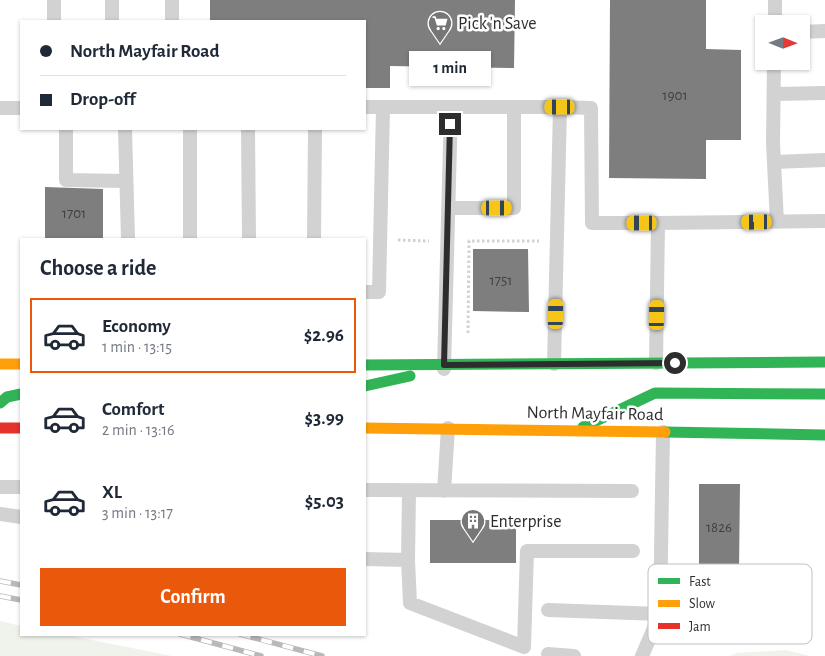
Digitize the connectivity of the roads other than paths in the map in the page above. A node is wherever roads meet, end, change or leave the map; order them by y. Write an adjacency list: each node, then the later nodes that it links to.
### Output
1 (54, 0): 6 (lane)
2 (112, 0): 7 (lane)
3 (172, 0): 8 (lane)
4 (775, 0): 5 (lane)
5 (775, 15)
6 (54, 20)
7 (112, 20)
8 (172, 20)
9 (825, 31): 10 (lane)
10 (810, 32)
11 (774, 70): 13 (lane)
12 (825, 93): 13 (lane)
13 (774, 94): 27 (lane)
14 (451, 107): 15 (lane); 20 (lane); 29 (lane)
15 (514, 107): 16 (lane); 29 (lane)
16 (560, 107): 32 (lane); 43 (lane)
17 (0, 108): 18 (lane)
18 (20, 108)
19 (366, 108): 20 (lane)
20 (383, 108): 37 (lane)
21 (66, 130): 28 (lane)
22 (125, 130): 28 (lane)
23 (190, 130): 34 (lane)
24 (248, 130): 35 (lane)
25 (315, 130): 36 (lane)
26 (825, 160): 27 (lane)
27 (774, 162): 31 (lane)
28 (126, 181): 33 (lane)
29 (448, 208): 44 (lane)
30 (825, 221): 31 (lane)
31 (777, 222): 32 (lane)
32 (658, 223): 39 (lane)
33 (128, 238)
34 (190, 238)
35 (249, 238)
36 (314, 238)
37 (366, 292)
38 (825, 362): 39 (main road)
39 (656, 363): 43 (main road)
40 (0, 364): 41 (main road)
41 (20, 364)
42 (366, 364): 44 (main road)
43 (554, 364): 44 (main road)
44 (444, 367): 45 (main road)
45 (366, 386)
46 (20, 394): 48 (main road)
47 (825, 394): 53 (main road)
48 (0, 403)
49 (0, 428): 50 (main road)
50 (20, 428)
51 (366, 428): 52 (main road, North Mayfair Road)
52 (448, 428): 53 (main road, North Mayfair Road); 60 (lane)
53 (577, 430): 54 (main road, North Mayfair Road)
54 (662, 432): 55 (main road, North Mayfair Road); 67 (lane)
55 (825, 435)
56 (0, 487): 57 (lane)
57 (20, 487)
58 (366, 490): 59 (lane)
59 (409, 490): 60 (lane); 66 (lane)
60 (444, 491): 61 (lane)
61 (632, 491)
62 (0, 514): 63 (lane)
63 (20, 517)
64 (633, 551): 66 (lane)
65 (366, 559): 66 (lane)
66 (408, 560)
67 (661, 564)
68 (548, 610): 69 (lane)
69 (648, 614)
70 (648, 642): 73 (lane)
71 (548, 654): 72 (lane)
72 (574, 656)
73 (642, 656)

